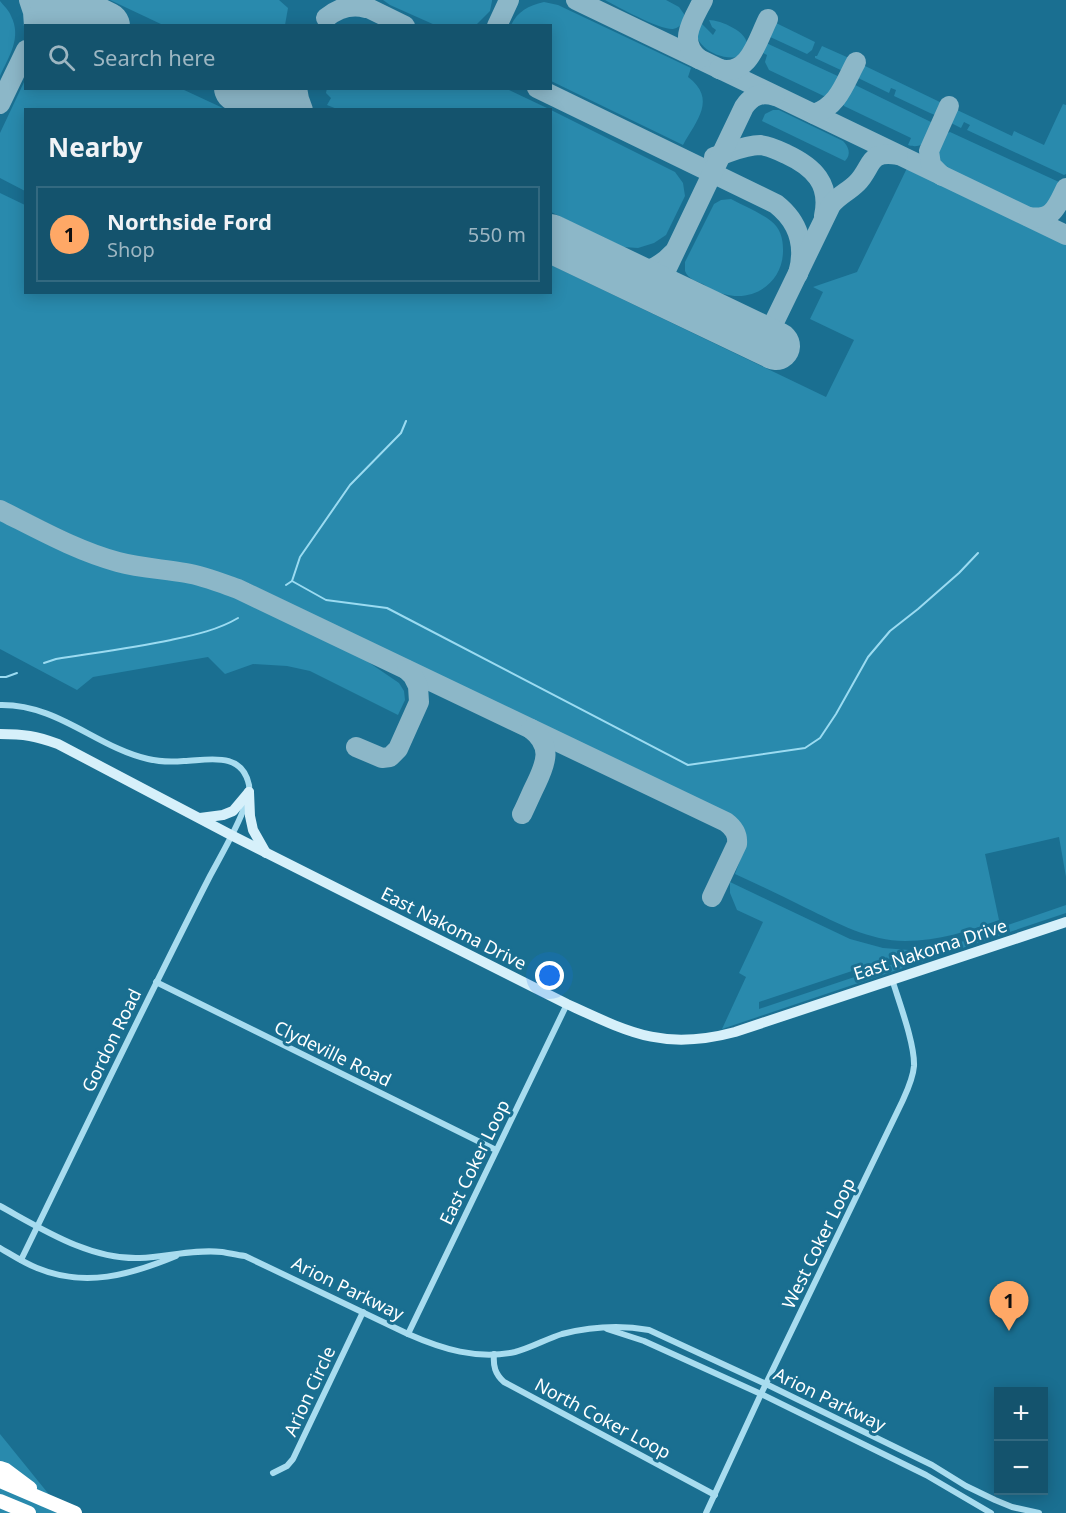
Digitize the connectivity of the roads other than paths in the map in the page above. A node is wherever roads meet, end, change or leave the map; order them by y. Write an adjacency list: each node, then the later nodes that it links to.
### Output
1 (0, 705): 3 (street)
2 (0, 734): 4 (main road, East Nakoma Drive)
3 (249, 792): 4 (main road); 5 (street, Gordon Road); 6 (main road)
4 (200, 818): 5 (main road, East Nakoma Drive)
5 (231, 835): 6 (main road, East Nakoma Drive); 9 (street, Gordon Road)
6 (267, 853): 10 (main road, East Nakoma Drive)
7 (1066, 922): 8 (main road, East Nakoma Drive)
8 (892, 979): 10 (main road, East Nakoma Drive); 21 (street, West Coker Loop)
9 (156, 982): 11 (street, Clydeville Road); 13 (street, Gordon Road)
10 (567, 1004): 11 (street, East Coker Loop)
11 (496, 1150): 19 (street, East Coker Loop)
12 (0, 1206): 13 (street, Arion Parkway)
13 (38, 1226): 15 (street, Arion Parkway); 16 (street, Gordon Road)
14 (0, 1248): 16 (street, Arion Parkway)
15 (184, 1253): 16 (street, Arion Parkway); 17 (street, Arion Parkway)
16 (21, 1260)
17 (363, 1312): 19 (street, Arion Parkway); 26 (street, Arion Circle)
18 (603, 1328): 20 (street, Arion Parkway); 21 (street, Arion Parkway); 22 (street, Arion Parkway)
19 (408, 1334): 20 (street, Arion Parkway)
20 (494, 1354): 28 (street, North Coker Loop)
21 (766, 1384): 22 (street, West Coker Loop); 23 (street, Arion Parkway)
22 (761, 1394): 24 (street, Arion Parkway); 28 (street, West Coker Loop)
23 (911, 1455): 24 (street); 35 (street, Arion Parkway)
24 (906, 1465): 34 (street, Arion Parkway)
25 (0, 1468): 30 (highway)
26 (273, 1473)
27 (0, 1481): 30 (highway)
28 (715, 1495): 33 (street, West Coker Loop)
29 (0, 1503): 31 (highway)
30 (51, 1503): 32 (highway)
31 (28, 1513)
32 (75, 1513)
33 (706, 1513)
34 (990, 1513)
35 (1039, 1513)

